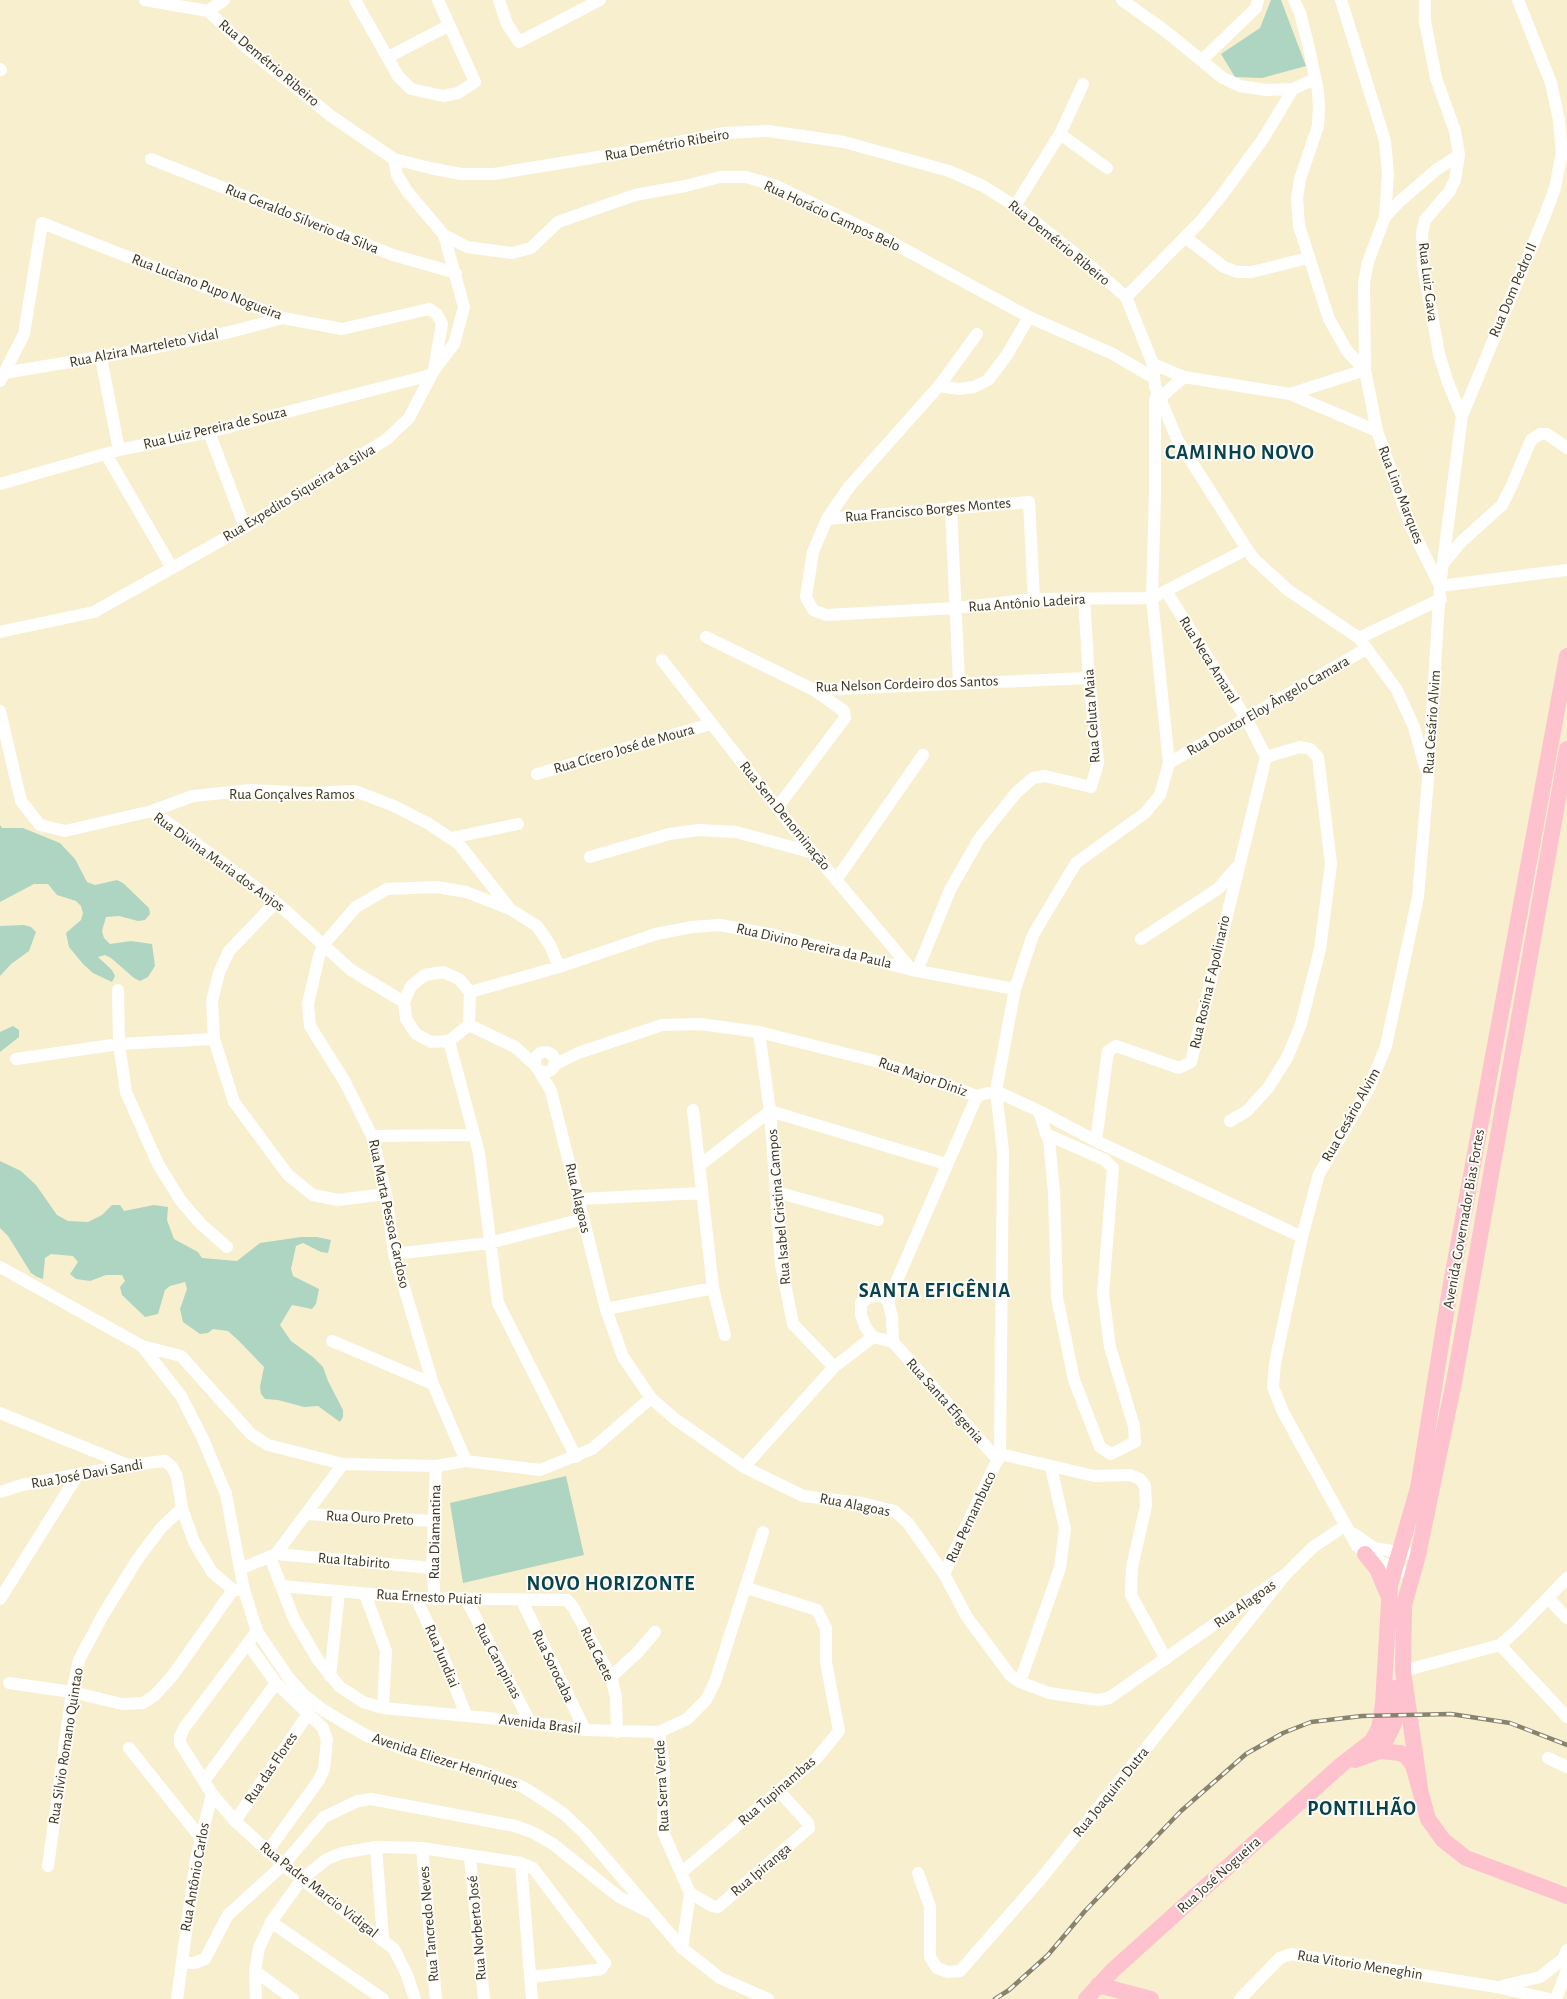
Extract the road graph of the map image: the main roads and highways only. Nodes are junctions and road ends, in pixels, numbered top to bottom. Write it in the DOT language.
graph roads {
  1 [pos="1567,656"];
  2 [pos="1560,755"];
  3 [pos="1526,883"];
  4 [pos="1542,886"];
  5 [pos="1498,1030"];
  6 [pos="1515,1035"];
  7 [pos="1492,1057"];
  8 [pos="1510,1063"];
  9 [pos="1365,1554"];
  10 [pos="1389,1600"];
  11 [pos="1404,1672"];
  12 [pos="1380,1751"];
  13 [pos="1341,1765"];
  14 [pos="1420,1788"];
  15 [pos="1567,1896"];
  16 [pos="1113,1970"];
  17 [pos="1098,1985"];
  18 [pos="1120,1990"];
  19 [pos="1086,1999"];
  20 [pos="1151,1999"];
  1 -- 2 [label="main road, Avenida Governador Bias Fortes"];
  2 -- 3 [label="main road, Avenida Governador Bias Fortes"];
  2 -- 4 [label="main road, Avenida Governador Bias Fortes"];
  3 -- 4 [label="main road"];
  3 -- 5 [label="main road, Avenida Governador Bias Fortes"];
  4 -- 6 [label="main road, Avenida Governador Bias Fortes"];
  5 -- 6 [label="main road"];
  5 -- 7 [label="main road, Avenida Governador Bias Fortes"];
  6 -- 8 [label="main road, Avenida Governador Bias Fortes"];
  7 -- 8 [label="main road"];
  7 -- 10 [label="main road, Avenida Governador Bias Fortes"];
  8 -- 11 [label="main road, Avenida Governador Bias Fortes"];
  9 -- 10 [label="main road"];
  10 -- 13 [label="main road, Avenida Governador Bias Fortes"];
  11 -- 12 [label="main road"];
  11 -- 14 [label="main road, Avenida Governador Bias Fortes"];
  12 -- 13 [label="main road"];
  12 -- 14 [label="main road"];
  13 -- 16 [label="main road, Rua José Nogueira"];
  14 -- 15 [label="main road"];
  16 -- 17 [label="main road, Rua José Nogueira"];
  16 -- 18 [label="main road"];
  17 -- 18 [label="main road"];
  17 -- 19 [label="main road, Rua José Nogueira"];
  18 -- 20 [label="main road"];
}
